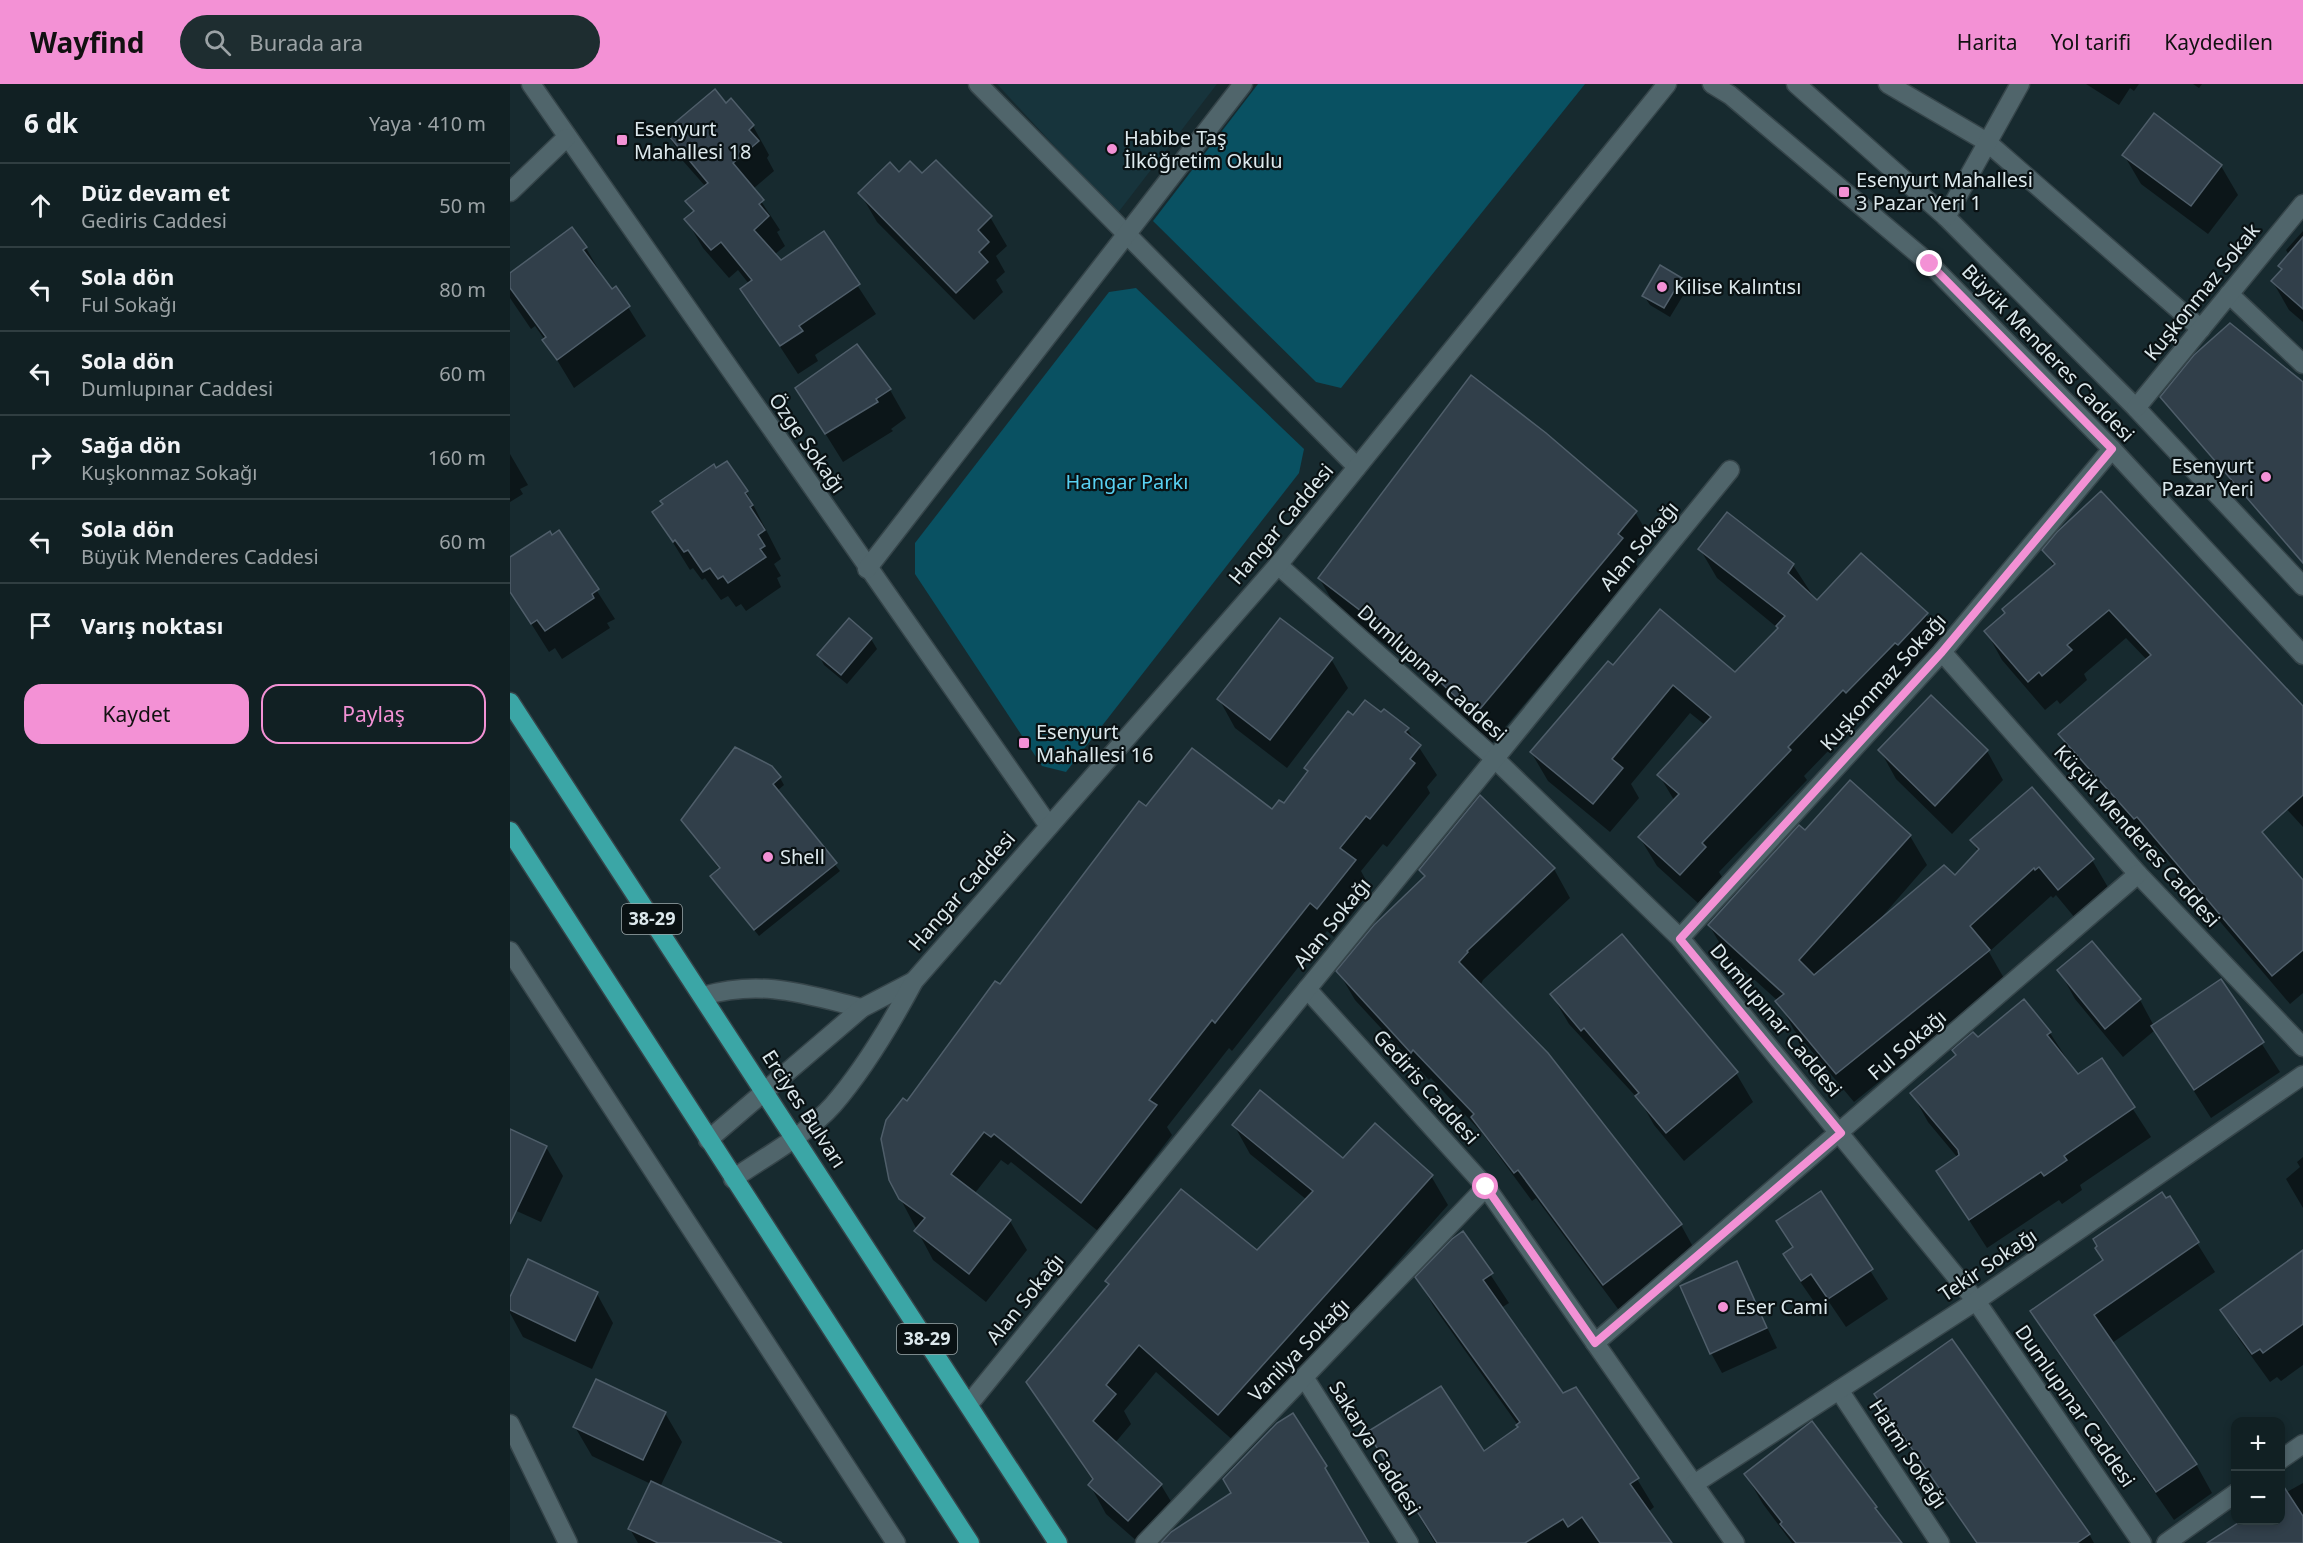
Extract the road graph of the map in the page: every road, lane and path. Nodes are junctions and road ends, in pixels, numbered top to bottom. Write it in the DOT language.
graph roads {
  1 [pos="978,84"];
  2 [pos="1243,84"];
  3 [pos="1667,84"];
  4 [pos="1712,84"];
  5 [pos="1796,84"];
  6 [pos="1888,84"];
  7 [pos="2020,84"];
  8 [pos="536,86"];
  9 [pos="566,138"];
  10 [pos="1987,142"];
  11 [pos="510,192"];
  12 [pos="2303,204"];
  13 [pos="1946,217"];
  14 [pos="1128,235"];
  15 [pos="2229,294"];
  16 [pos="2201,329"];
  17 [pos="2303,364"];
  18 [pos="2136,408"];
  19 [pos="2112,449"];
  20 [pos="1357,467"];
  21 [pos="1730,470"];
  22 [pos="1278,565"];
  23 [pos="867,569"];
  24 [pos="2303,586"];
  25 [pos="1942,652"];
  26 [pos="2303,655"];
  27 [pos="510,702"];
  28 [pos="1493,758"];
  29 [pos="1049,826"];
  30 [pos="510,831"];
  31 [pos="2138,874"];
  32 [pos="1680,939"];
  33 [pos="510,951"];
  34 [pos="914,981"];
  35 [pos="1307,989"];
  36 [pos="703,996"];
  37 [pos="862,1008"];
  38 [pos="2303,1047"];
  39 [pos="2303,1075"];
  40 [pos="765,1092"];
  41 [pos="1841,1133"];
  42 [pos="795,1136"];
  43 [pos="708,1140"];
  44 [pos="733,1179"];
  45 [pos="1486,1187"];
  46 [pos="1976,1301"];
  47 [pos="1595,1343"];
  48 [pos="1304,1377"];
  49 [pos="1839,1390"];
  50 [pos="969,1404"];
  51 [pos="510,1424"];
  52 [pos="2303,1444"];
  53 [pos="2285,1457"];
  54 [pos="1694,1484"];
  55 [pos="2231,1496"];
  56 [pos="567,1543"];
  57 [pos="896,1543"];
  58 [pos="970,1543"];
  59 [pos="1058,1543"];
  60 [pos="1145,1543"];
  61 [pos="1409,1543"];
  62 [pos="1735,1543"];
  63 [pos="1940,1543"];
  64 [pos="2142,1543"];
  65 [pos="2166,1543"];
  1 -- 14 [label="street"];
  2 -- 14 [label="street"];
  3 -- 20 [label="street, Hangar Caddesi"];
  4 -- 19 [label="street, Büyük Menderes Caddesi"];
  5 -- 13 [label="street, Büyük Menderes Caddesi"];
  6 -- 10 [label="street"];
  7 -- 10 [label="street"];
  8 -- 9 [label="street, Özge Sokağı"];
  9 -- 11 [label="street"];
  9 -- 23 [label="street, Özge Sokağı"];
  10 -- 13 [label="street"];
  10 -- 16 [label="street"];
  12 -- 15 [label="street, Kuşkonmaz Sokak"];
  13 -- 18 [label="street, Büyük Menderes Caddesi"];
  14 -- 20 [label="street"];
  14 -- 23 [label="street"];
  15 -- 16 [label="street, Kuşkonmaz Sokak"];
  15 -- 17 [label="street"];
  16 -- 18 [label="street, Kuşkonmaz Sokak"];
  18 -- 24 [label="street, Büyük Menderes Caddesi"];
  19 -- 25 [label="street, Kuşkonmaz Sokağı"];
  19 -- 26 [label="street, Büyük Menderes Caddesi"];
  20 -- 22 [label="street, Hangar Caddesi"];
  21 -- 28 [label="street, Alan Sokağı"];
  22 -- 28 [label="street, Dumlupınar Caddesi"];
  22 -- 29 [label="street, Hangar Caddesi"];
  23 -- 29 [label="street, Özge Sokağı"];
  25 -- 31 [label="street, Küçük Menderes Caddesi"];
  25 -- 32 [label="street, Kuşkonmaz Sokağı"];
  27 -- 36 [label="highway, Erciyes Bulvarı / 38-29"];
  28 -- 32 [label="street, Dumlupınar Caddesi"];
  28 -- 35 [label="street, Alan Sokağı"];
  29 -- 34 [label="street, Hangar Caddesi"];
  30 -- 43 [label="highway"];
  31 -- 38 [label="street, Küçük Menderes Caddesi"];
  31 -- 41 [label="street, Ful Sokağı"];
  32 -- 41 [label="street, Dumlupınar Caddesi"];
  33 -- 57 [label="street"];
  34 -- 37 [label="street, Hangar Caddesi"];
  34 -- 42 [label="street, Hangar Caddesi"];
  35 -- 45 [label="street, Gediris Caddesi"];
  35 -- 50 [label="street, Alan Sokağı"];
  36 -- 37 [label="street"];
  36 -- 40 [label="highway, Erciyes Bulvarı / 38-29"];
  37 -- 40 [label="street, Hangar Caddesi"];
  39 -- 46 [label="street, Tekir Sokağı"];
  40 -- 42 [label="highway, Erciyes Bulvarı / 38-29"];
  40 -- 43 [label="street, Hangar Caddesi"];
  41 -- 46 [label="street, Dumlupınar Caddesi"];
  41 -- 47 [label="street, Ful Sokağı"];
  42 -- 44 [label="street, Hangar Caddesi"];
  42 -- 50 [label="highway, Erciyes Bulvarı / 38-29"];
  43 -- 44 [label="highway"];
  44 -- 58 [label="highway"];
  45 -- 47 [label="street, Gediris Caddesi"];
  45 -- 48 [label="street, Vanilya Sokağı"];
  46 -- 49 [label="street, Tekir Sokağı"];
  46 -- 64 [label="street, Dumlupınar Caddesi"];
  47 -- 54 [label="street, Gediris Caddesi"];
  48 -- 60 [label="street, Vanilya Sokağı"];
  48 -- 61 [label="street, Sakarya Caddesi"];
  49 -- 54 [label="street, Tekir Sokağı"];
  49 -- 63 [label="street, Hatmi Sokağı"];
  50 -- 59 [label="highway, Erciyes Bulvarı / 38-29"];
  51 -- 56 [label="street"];
  52 -- 53 [label="street"];
  54 -- 62 [label="street, Gediris Caddesi"];
  55 -- 65 [label="street"];
}
